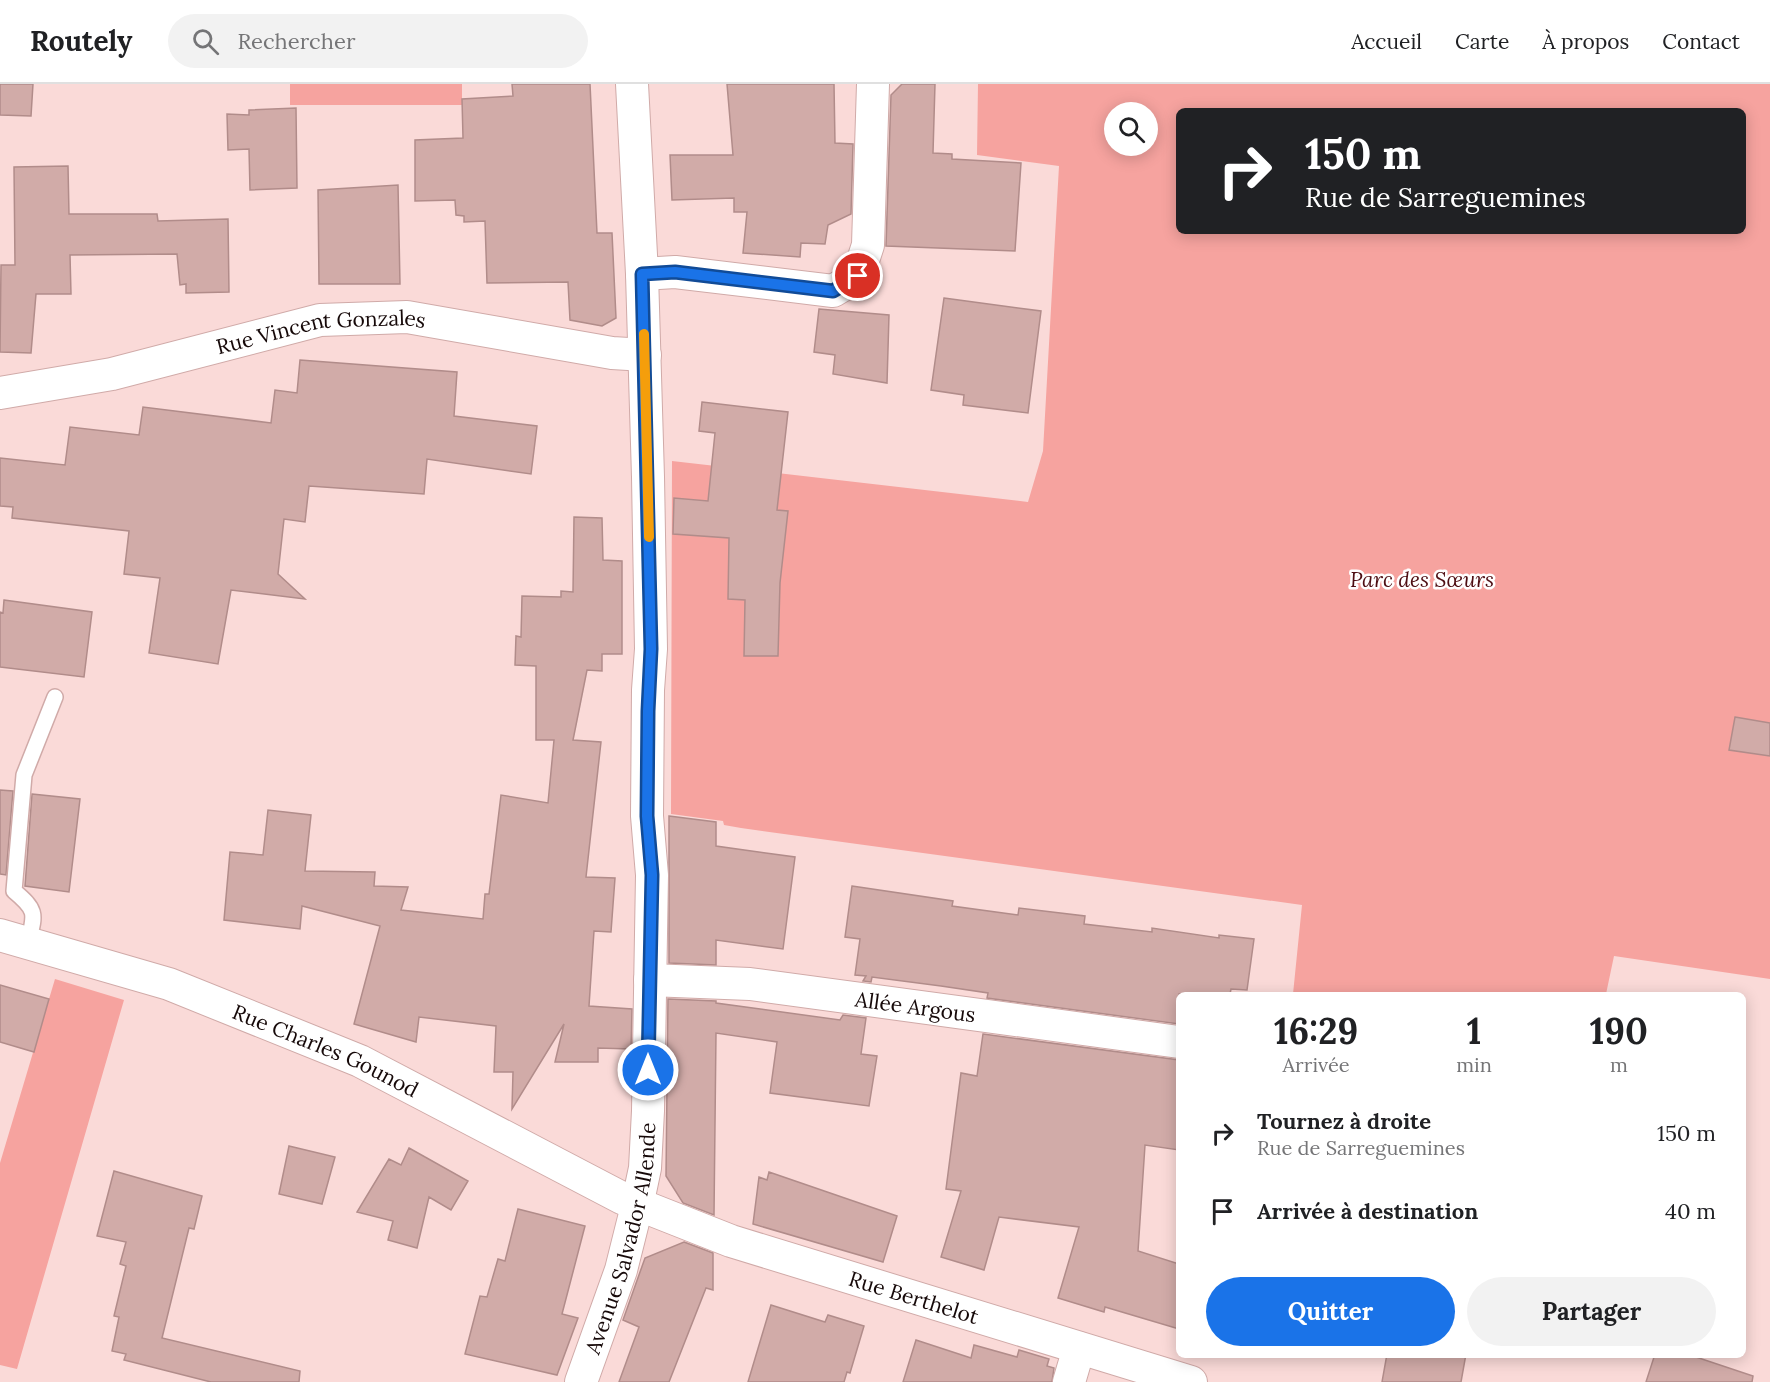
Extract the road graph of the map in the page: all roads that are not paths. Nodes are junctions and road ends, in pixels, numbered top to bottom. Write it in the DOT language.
graph roads {
  1 [pos="632,84"];
  2 [pos="873,84"];
  3 [pos="642,274"];
  4 [pos="645,355"];
  5 [pos="0,393"];
  6 [pos="55,697"];
  7 [pos="14,939"];
  8 [pos="650,980"];
  9 [pos="1176,1042"];
  10 [pos="637,1206"];
  11 [pos="1079,1348"];
  12 [pos="581,1382"];
  13 [pos="1069,1382"];
  14 [pos="1191,1382"];
  1 -- 3 [label="street, Avenue Salvador Allende"];
  2 -- 3 [label="street"];
  3 -- 4 [label="street, Avenue Salvador Allende"];
  4 -- 5 [label="street, Rue Vincent Gonzales"];
  4 -- 8 [label="street, Avenue Salvador Allende"];
  6 -- 7 [label="lane"];
  7 -- 10 [label="street, Rue Charles Gounod"];
  8 -- 9 [label="street, Allée Argous"];
  8 -- 10 [label="street, Avenue Salvador Allende"];
  10 -- 11 [label="street, Rue Berthelot"];
  10 -- 12 [label="street, Avenue Salvador Allende"];
  11 -- 13 [label="street"];
  11 -- 14 [label="street, Rue Berthelot"];
}
